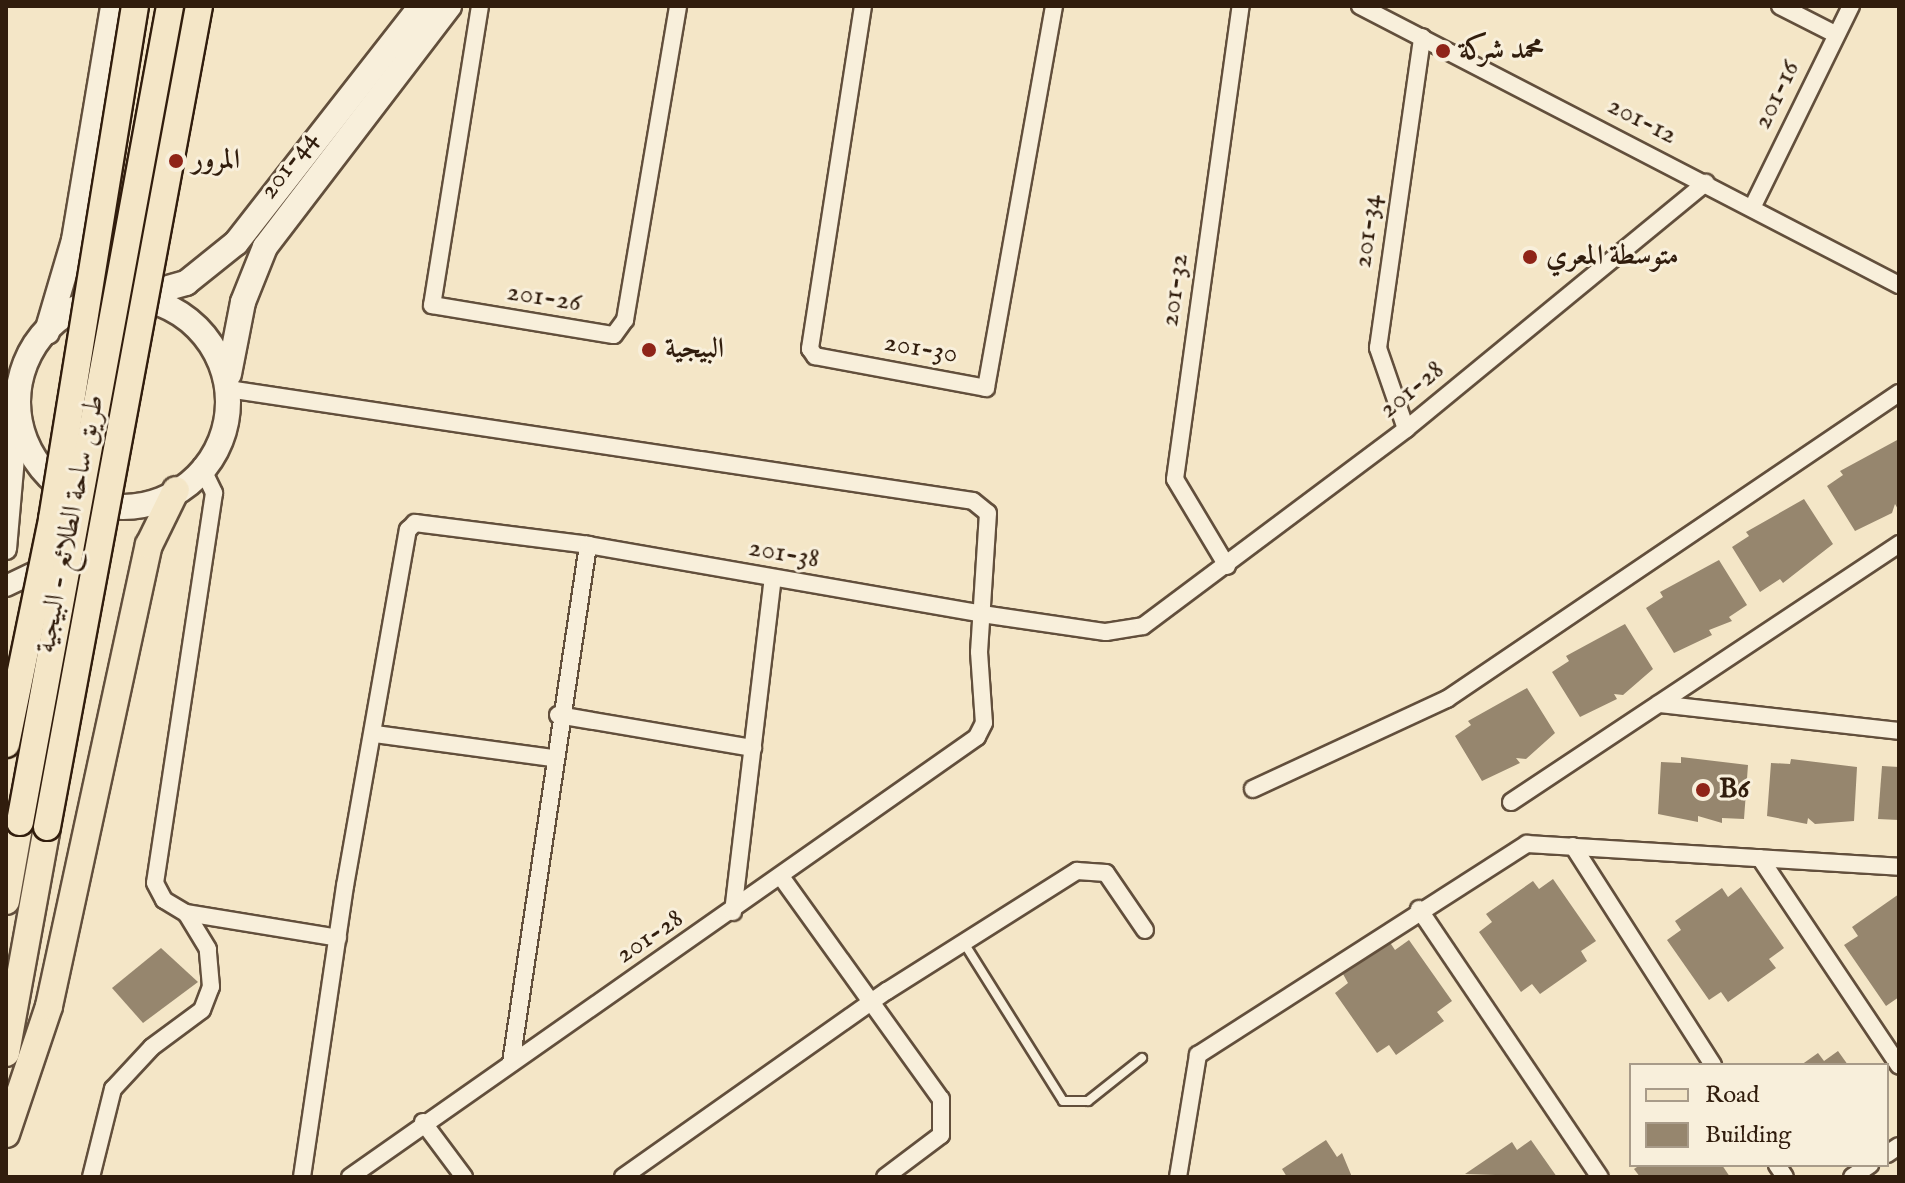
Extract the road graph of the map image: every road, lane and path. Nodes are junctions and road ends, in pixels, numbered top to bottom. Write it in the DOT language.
graph roads {
  1 [pos="113,6"];
  2 [pos="135,6"];
  3 [pos="170,6"];
  4 [pos="199,6"];
  5 [pos="421,6"];
  6 [pos="449,6"];
  7 [pos="480,6"];
  8 [pos="678,6"];
  9 [pos="863,6"];
  10 [pos="1054,6"];
  11 [pos="1241,6"];
  12 [pos="1360,6"];
  13 [pos="1780,6"];
  14 [pos="1851,6"];
  15 [pos="1835,34"];
  16 [pos="1422,37"];
  17 [pos="1706,183"];
  18 [pos="1752,208"];
  19 [pos="1899,285"];
  20 [pos="137,295"];
  21 [pos="38,348"];
  22 [pos="228,386"];
  23 [pos="1899,393"];
  24 [pos="18,412"];
  25 [pos="1406,429"];
  26 [pos="201,466"];
  27 [pos="176,490"];
  28 [pos="100,507"];
  29 [pos="1899,544"];
  30 [pos="588,545"];
  31 [pos="6,549"];
  32 [pos="1227,566"];
  33 [pos="773,578"];
  34 [pos="6,586"];
  35 [pos="982,614"];
  36 [pos="1143,626"];
  37 [pos="1659,704"];
  38 [pos="558,715"];
  39 [pos="1899,731"];
  40 [pos="375,734"];
  41 [pos="6,744"];
  42 [pos="753,748"];
  43 [pos="552,758"];
  44 [pos="1253,789"];
  45 [pos="1511,802"];
  46 [pos="1573,846"];
  47 [pos="1760,858"];
  48 [pos="1899,867"];
  49 [pos="782,878"];
  50 [pos="6,901"];
  51 [pos="1419,909"];
  52 [pos="733,912"];
  53 [pos="186,913"];
  54 [pos="1145,930"];
  55 [pos="338,938"];
  56 [pos="964,943"];
  57 [pos="870,1003"];
  58 [pos="6,1053"];
  59 [pos="1142,1058"];
  60 [pos="511,1063"];
  61 [pos="1712,1063"];
  62 [pos="1899,1066"];
  63 [pos="423,1122"];
  64 [pos="6,1134"];
  65 [pos="91,1177"];
  66 [pos="302,1177"];
  67 [pos="350,1177"];
  68 [pos="464,1177"];
  69 [pos="623,1177"];
  70 [pos="885,1177"];
  71 [pos="1178,1177"];
  72 [pos="1600,1177"];
  1 -- 21 [label="main road"];
  2 -- 41 [label="main road, bridge"];
  3 -- 50 [label="main road, طريق ساحة الطلائع - البيجية, bridge"];
  4 -- 58 [label="main road, طريق ساحة الطلائع - البيجية, bridge"];
  5 -- 20 [label="main road"];
  6 -- 22 [label="main road, 201-44"];
  7 -- 8 [label="street, 201-26"];
  9 -- 10 [label="street, 201-30"];
  11 -- 32 [label="street, 201-32"];
  12 -- 16 [label="street, 201-12"];
  13 -- 15 [label="street"];
  14 -- 15 [label="street, 201-16"];
  15 -- 18 [label="street, 201-16"];
  16 -- 17 [label="street, 201-12"];
  16 -- 25 [label="street, 201-34"];
  17 -- 18 [label="street, 201-12"];
  17 -- 25 [label="street, 201-28"];
  18 -- 19 [label="street, 201-12"];
  20 -- 21 [label="main road"];
  20 -- 22 [label="main road"];
  21 -- 24 [label="main road"];
  22 -- 26 [label="main road"];
  22 -- 35 [label="street"];
  23 -- 44 [label="street"];
  24 -- 28 [label="main road"];
  24 -- 31 [label="street"];
  25 -- 32 [label="street, 201-28"];
  26 -- 27 [label="main road"];
  26 -- 53 [label="street"];
  27 -- 28 [label="main road"];
  27 -- 64 [label="main road"];
  28 -- 34 [label="street"];
  29 -- 37 [label="street"];
  30 -- 33 [label="street, 201-38"];
  30 -- 38 [label="street"];
  30 -- 40 [label="street, 201-38"];
  32 -- 36 [label="street, 201-28"];
  33 -- 35 [label="street, 201-38"];
  33 -- 42 [label="street"];
  35 -- 36 [label="street, 201-38"];
  35 -- 49 [label="street, 201-28"];
  37 -- 39 [label="street"];
  37 -- 45 [label="street"];
  38 -- 42 [label="street"];
  38 -- 43 [label="street"];
  40 -- 43 [label="street"];
  40 -- 55 [label="street"];
  42 -- 52 [label="street"];
  43 -- 60 [label="street"];
  46 -- 47 [label="street"];
  46 -- 51 [label="street"];
  46 -- 61 [label="street"];
  47 -- 48 [label="street"];
  47 -- 62 [label="street"];
  49 -- 52 [label="street, 201-28"];
  49 -- 57 [label="street"];
  51 -- 71 [label="street"];
  51 -- 72 [label="street"];
  52 -- 60 [label="street, 201-28"];
  53 -- 55 [label="street"];
  53 -- 65 [label="street"];
  54 -- 56 [label="street"];
  55 -- 66 [label="street"];
  56 -- 57 [label="street"];
  56 -- 59 [label="lane"];
  57 -- 69 [label="street"];
  57 -- 70 [label="street"];
  60 -- 63 [label="street, 201-28"];
  63 -- 67 [label="street, 201-28"];
  63 -- 68 [label="street"];
}
